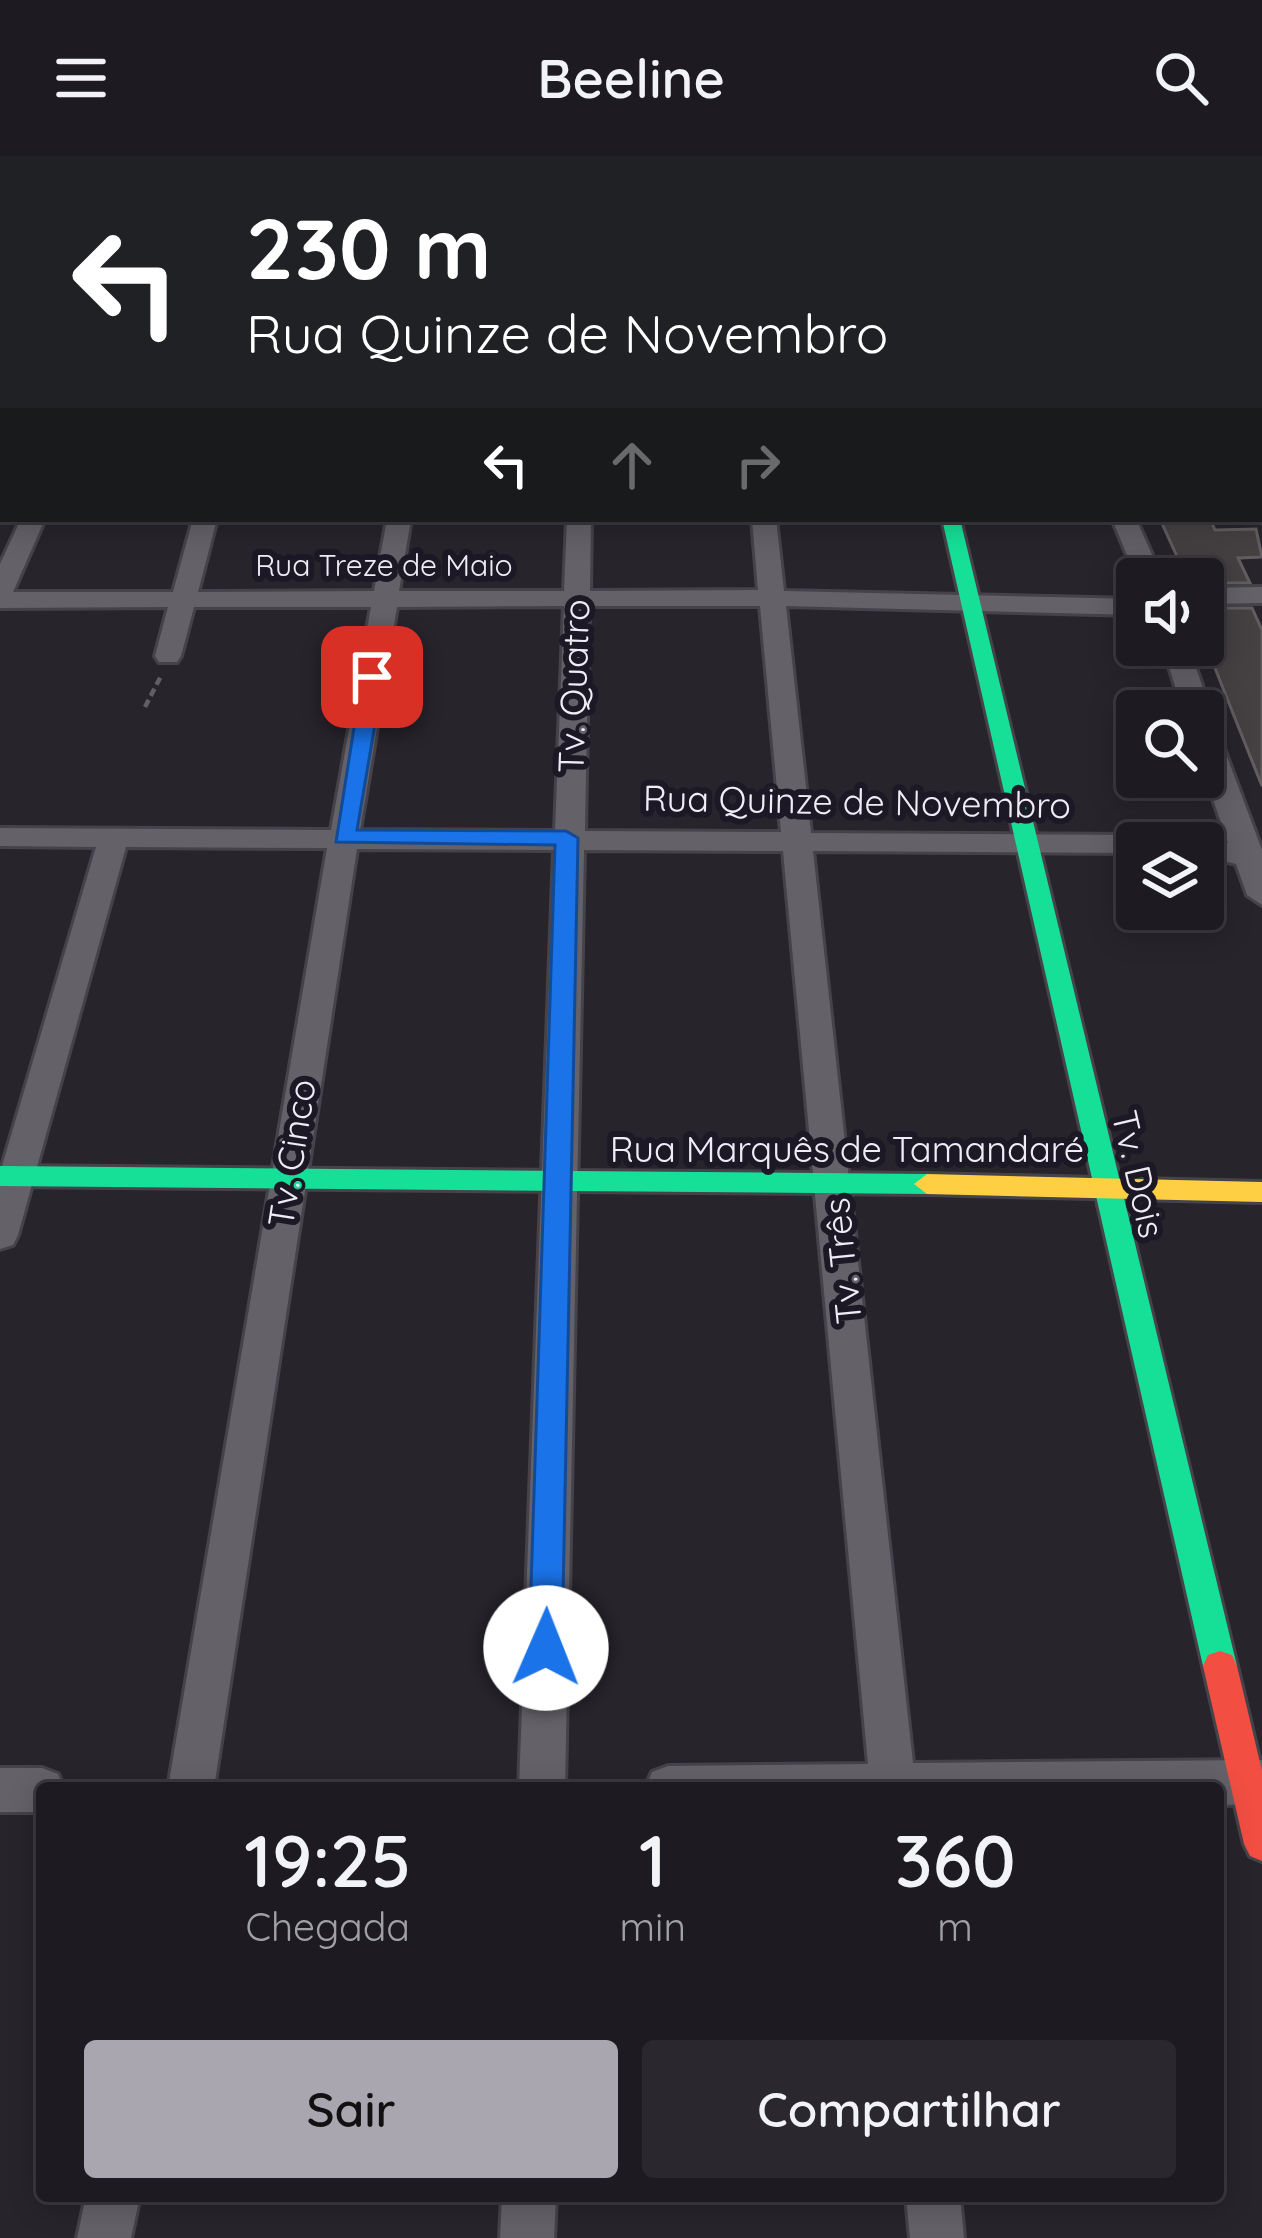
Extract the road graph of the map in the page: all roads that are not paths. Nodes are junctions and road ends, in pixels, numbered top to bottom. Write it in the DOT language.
graph roads {
  1 [pos="32,522"];
  2 [pos="204,522"];
  3 [pos="398,522"];
  4 [pos="579,522"];
  5 [pos="764,522"];
  6 [pos="952,522"];
  7 [pos="1125,522"];
  8 [pos="1141,558"];
  9 [pos="1262,595"];
  10 [pos="0,596"];
  11 [pos="1224,596"];
  12 [pos="386,597"];
  13 [pos="185,598"];
  14 [pos="770,598"];
  15 [pos="577,599"];
  16 [pos="968,602"];
  17 [pos="1116,605"];
  18 [pos="1262,611"];
  19 [pos="1224,612"];
  20 [pos="168,656"];
  21 [pos="1224,780"];
  22 [pos="114,836"];
  23 [pos="0,837"];
  24 [pos="344,837"];
  25 [pos="566,838"];
  26 [pos="800,838"];
  27 [pos="1025,842"];
  28 [pos="1116,844"];
  29 [pos="1253,848"];
  30 [pos="1262,895"];
  31 [pos="9,1176"];
  32 [pos="286,1177"];
  33 [pos="557,1184"];
  34 [pos="834,1184"];
  35 [pos="1105,1185"];
  36 [pos="1262,1192"];
  37 [pos="0,1235"];
  38 [pos="191,1782"];
  39 [pos="542,1782"];
  40 [pos="891,1782"];
  41 [pos="1255,1782"];
  42 [pos="1224,1783"];
  43 [pos="0,1790"];
  44 [pos="36,1790"];
  45 [pos="1262,1844"];
  46 [pos="111,2202"];
  47 [pos="529,2202"];
  48 [pos="934,2202"];
  49 [pos="104,2238"];
  50 [pos="527,2238"];
  51 [pos="937,2238"];
  1 -- 10 [label="street"];
  2 -- 13 [label="street"];
  3 -- 12 [label="street, Tv. Cinco"];
  4 -- 15 [label="street, Tv. Quatro"];
  5 -- 14 [label="street, Tv. Três"];
  6 -- 16 [label="street, Tv. Dois"];
  7 -- 8 [label="street"];
  9 -- 11 [label="street"];
  10 -- 13 [label="street, Rua Treze de Maio"];
  12 -- 13 [label="street, Rua Treze de Maio"];
  12 -- 15 [label="street, Rua Treze de Maio"];
  12 -- 24 [label="street, Tv. Cinco"];
  13 -- 20 [label="street"];
  14 -- 15 [label="street, Rua Treze de Maio"];
  14 -- 16 [label="street, Rua Treze de Maio"];
  14 -- 26 [label="street, Tv. Três"];
  15 -- 25 [label="street, Tv. Quatro"];
  16 -- 17 [label="street, Rua Treze de Maio"];
  16 -- 27 [label="street, Tv. Dois"];
  18 -- 19 [label="street"];
  21 -- 29 [label="street"];
  22 -- 23 [label="street, Rua Quinze de Novembro"];
  22 -- 24 [label="street, Rua Quinze de Novembro"];
  22 -- 31 [label="street"];
  24 -- 25 [label="street, Rua Quinze de Novembro"];
  24 -- 32 [label="street, Tv. Cinco"];
  25 -- 26 [label="street, Rua Quinze de Novembro"];
  25 -- 33 [label="street, Tv. Quatro"];
  26 -- 27 [label="street, Rua Quinze de Novembro"];
  26 -- 34 [label="street, Tv. Três"];
  27 -- 28 [label="street, Rua Quinze de Novembro"];
  27 -- 35 [label="street, Tv. Dois"];
  29 -- 30 [label="street"];
  31 -- 32 [label="street, Rua Marquês de Tamandaré"];
  31 -- 37 [label="street"];
  32 -- 33 [label="street, Rua Marquês de Tamandaré"];
  32 -- 38 [label="street, Tv. Cinco"];
  33 -- 34 [label="street, Rua Marquês de Tamandaré"];
  33 -- 39 [label="street, Tv. Quatro"];
  34 -- 35 [label="street, Rua Marquês de Tamandaré"];
  34 -- 40 [label="street, Tv. Três"];
  35 -- 36 [label="street, Rua Marquês de Tamandaré"];
  35 -- 41 [label="street, Tv. Dois"];
  41 -- 42 [label="street"];
  41 -- 45 [label="street, Tv. Dois"];
  43 -- 44 [label="street"];
  46 -- 49 [label="street"];
  47 -- 50 [label="street"];
  48 -- 51 [label="street"];
}
